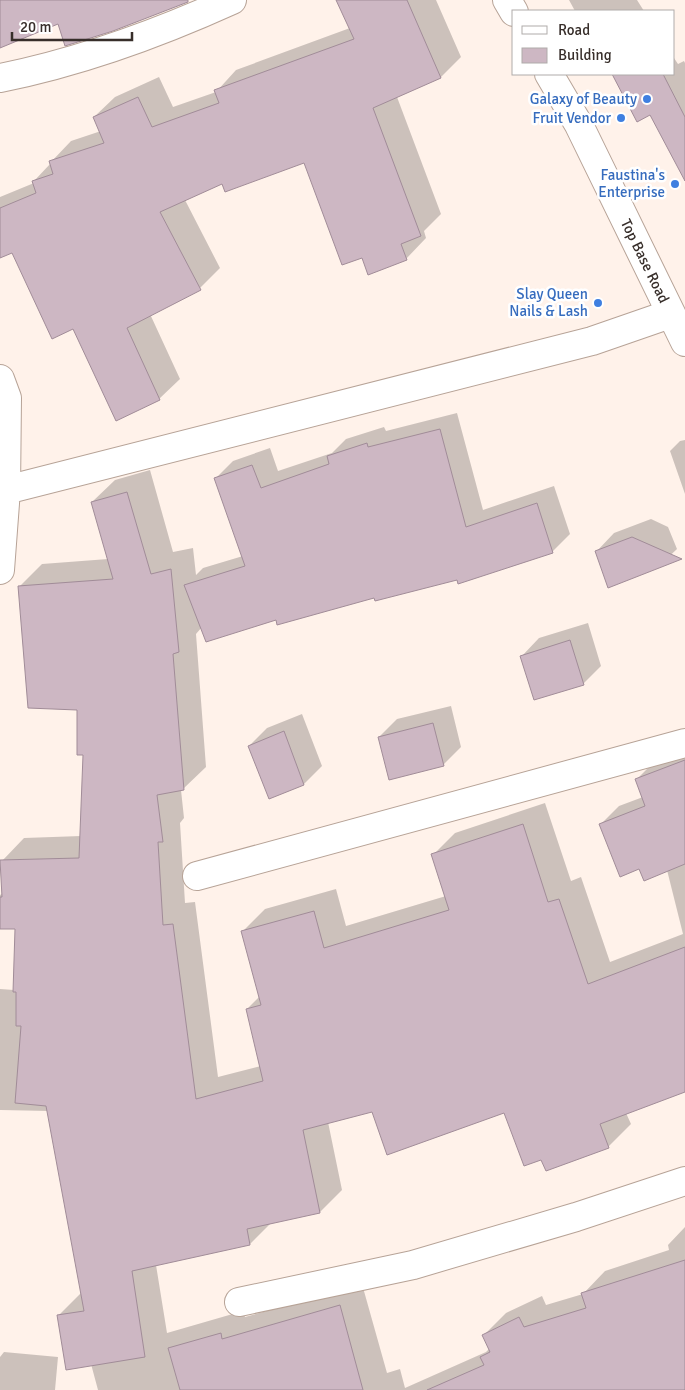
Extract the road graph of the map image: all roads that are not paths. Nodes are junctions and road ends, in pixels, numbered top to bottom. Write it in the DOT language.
graph roads {
  1 [pos="232,0"];
  2 [pos="550,75"];
  3 [pos="0,78"];
  4 [pos="670,314"];
  5 [pos="685,342"];
  6 [pos="0,379"];
  7 [pos="6,490"];
  8 [pos="0,570"];
  9 [pos="685,743"];
  10 [pos="197,876"];
  11 [pos="685,1181"];
  12 [pos="239,1302"];
  1 -- 3 [label="street"];
  2 -- 4 [label="street, Top Base Road"];
  4 -- 5 [label="street, Top Base Road"];
  4 -- 7 [label="street"];
  6 -- 7 [label="street"];
  7 -- 8 [label="street"];
  9 -- 10 [label="street"];
  11 -- 12 [label="street"];
}
